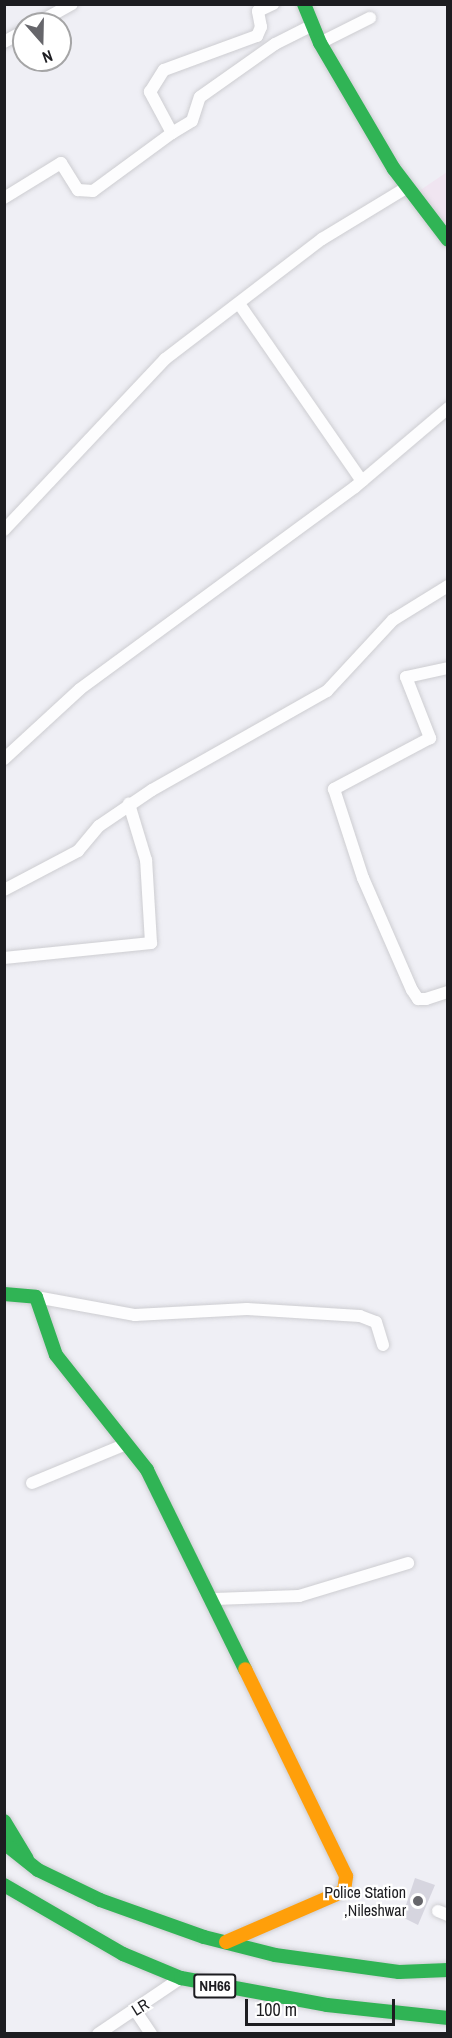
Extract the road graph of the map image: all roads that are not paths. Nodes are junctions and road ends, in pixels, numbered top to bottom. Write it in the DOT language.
graph roads {
  1 [pos="72,4"];
  2 [pos="273,4"];
  3 [pos="304,4"];
  4 [pos="58,12"];
  5 [pos="370,18"];
  6 [pos="313,25"];
  7 [pos="320,43"];
  8 [pos="172,133"];
  9 [pos="406,188"];
  10 [pos="4,198"];
  11 [pos="447,240"];
  12 [pos="240,305"];
  13 [pos="447,408"];
  14 [pos="362,481"];
  15 [pos="4,530"];
  16 [pos="447,586"];
  17 [pos="447,668"];
  18 [pos="4,759"];
  19 [pos="129,804"];
  20 [pos="4,890"];
  21 [pos="4,958"];
  22 [pos="447,992"];
  23 [pos="4,1294"];
  24 [pos="36,1298"];
  25 [pos="383,1345"];
  26 [pos="126,1444"];
  27 [pos="32,1483"];
  28 [pos="408,1563"];
  29 [pos="214,1599"];
  30 [pos="4,1821"];
  31 [pos="4,1843"];
  32 [pos="29,1863"];
  33 [pos="4,1885"];
  34 [pos="226,1942"];
  35 [pos="447,1970"];
  36 [pos="181,1978"];
  37 [pos="135,2010"];
  38 [pos="447,2018"];
  39 [pos="98,2034"];
  40 [pos="151,2034"];
  1 -- 4 [label="street"];
  2 -- 8 [label="street"];
  3 -- 6 [label="main road"];
  5 -- 7 [label="street"];
  6 -- 7 [label="main road"];
  6 -- 8 [label="street"];
  7 -- 9 [label="main road"];
  8 -- 10 [label="street"];
  9 -- 11 [label="main road"];
  9 -- 12 [label="street"];
  12 -- 14 [label="street"];
  12 -- 15 [label="street"];
  13 -- 14 [label="street"];
  14 -- 18 [label="street"];
  16 -- 19 [label="street"];
  17 -- 22 [label="street"];
  19 -- 20 [label="street"];
  19 -- 21 [label="street"];
  23 -- 24 [label="main road"];
  24 -- 25 [label="street"];
  24 -- 26 [label="main road"];
  26 -- 27 [label="street"];
  26 -- 29 [label="main road"];
  28 -- 29 [label="street"];
  29 -- 34 [label="main road"];
  30 -- 32 [label="main road"];
  31 -- 32 [label="main road"];
  32 -- 34 [label="main road"];
  33 -- 36 [label="main road, NH66"];
  34 -- 35 [label="main road"];
  36 -- 37 [label="street, LR"];
  36 -- 38 [label="main road, NH66"];
  37 -- 39 [label="street, LR"];
  37 -- 40 [label="street"];
}
